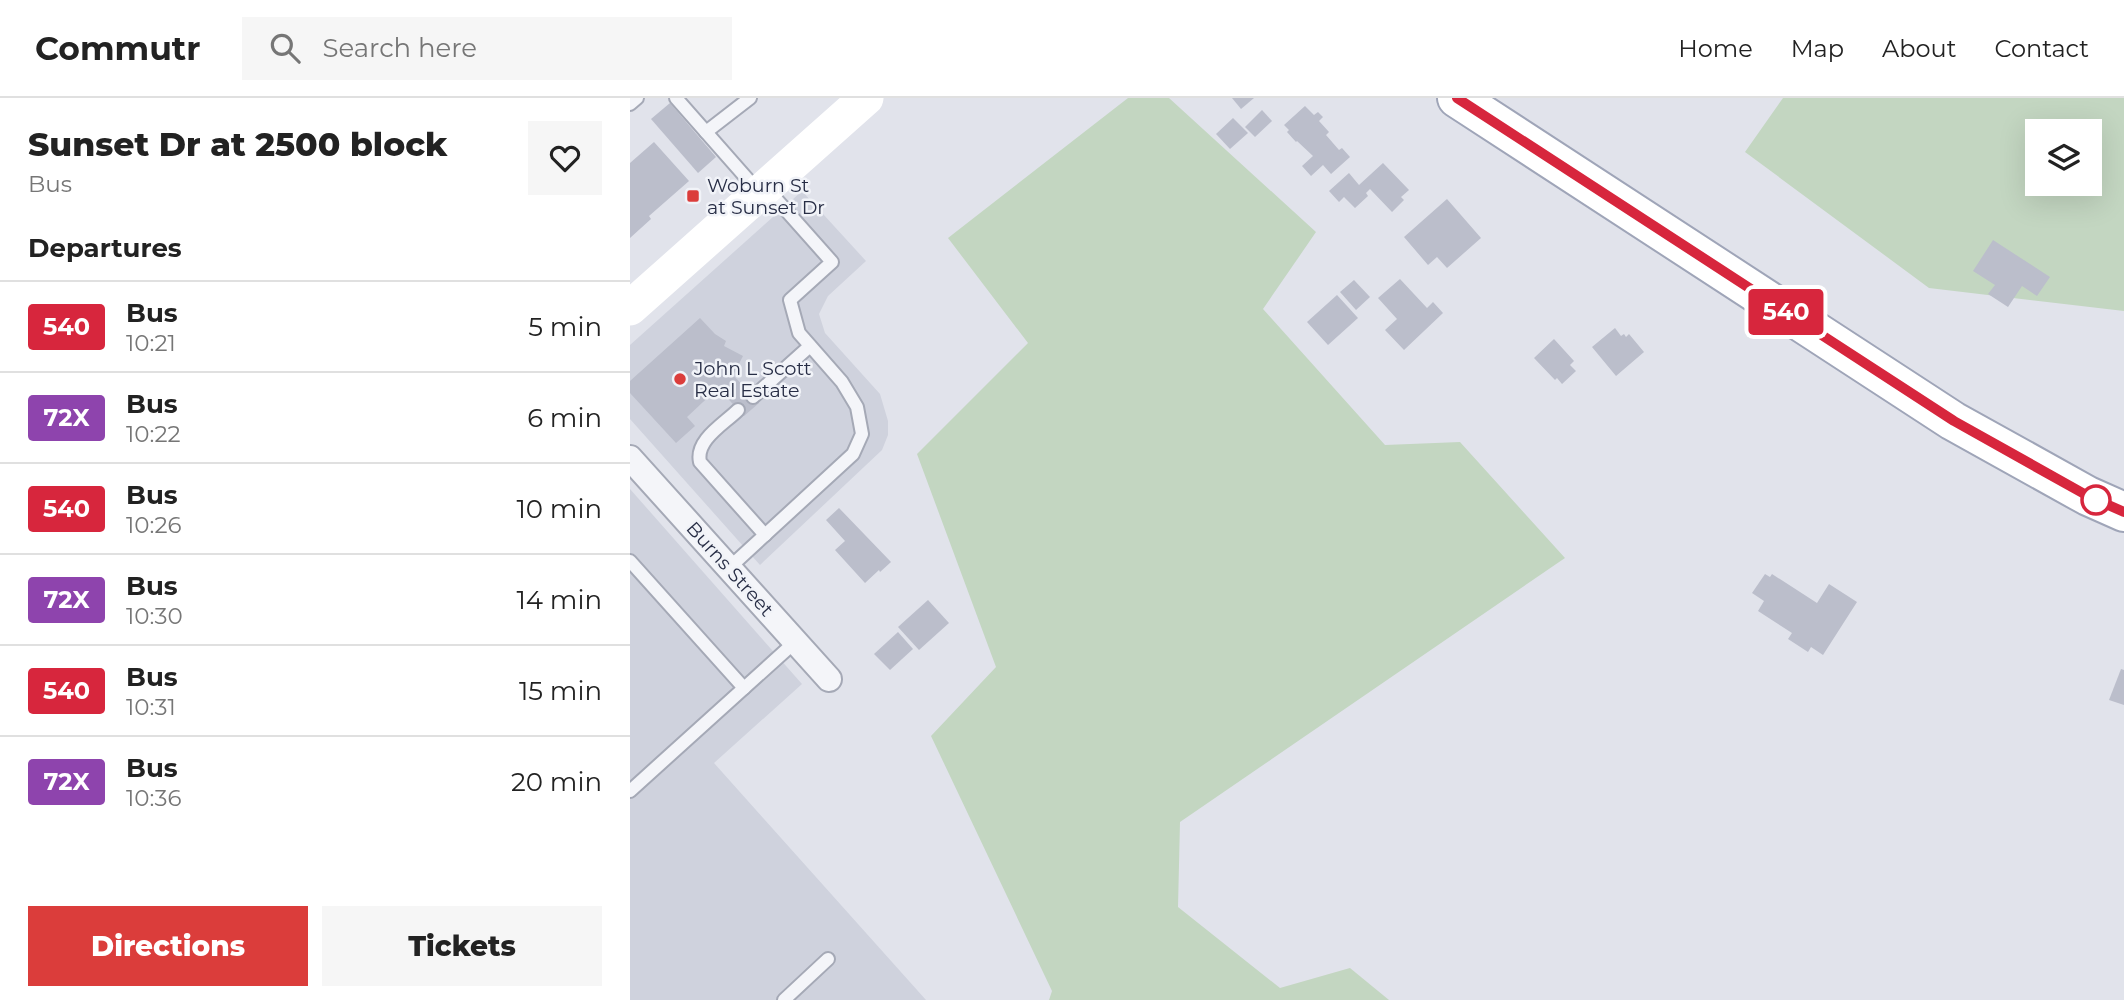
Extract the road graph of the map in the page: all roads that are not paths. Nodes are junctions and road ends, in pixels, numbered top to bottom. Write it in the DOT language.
graph roads {
  1 [pos="637,98"];
  2 [pos="676,98"];
  3 [pos="750,98"];
  4 [pos="866,98"];
  5 [pos="1457,98"];
  6 [pos="630,104"];
  7 [pos="706,132"];
  8 [pos="763,190"];
  9 [pos="630,309"];
  10 [pos="810,346"];
  11 [pos="753,397"];
  12 [pos="738,411"];
  13 [pos="630,458"];
  14 [pos="2124,512"];
  15 [pos="765,535"];
  16 [pos="630,561"];
  17 [pos="729,568"];
  18 [pos="795,642"];
  19 [pos="829,679"];
  20 [pos="744,688"];
  21 [pos="630,791"];
  22 [pos="828,959"];
  23 [pos="784,1000"];
  1 -- 6 [label="lane"];
  2 -- 7 [label="lane"];
  3 -- 7 [label="lane"];
  4 -- 8 [label="main road"];
  5 -- 14 [label="main road"];
  7 -- 8 [label="lane"];
  8 -- 9 [label="main road"];
  8 -- 10 [label="lane"];
  10 -- 11 [label="lane"];
  10 -- 15 [label="lane"];
  12 -- 15 [label="lane"];
  13 -- 17 [label="street, Burns Street"];
  15 -- 17 [label="lane"];
  16 -- 20 [label="lane"];
  17 -- 18 [label="street, Burns Street"];
  18 -- 19 [label="street, Burns Street"];
  18 -- 20 [label="lane"];
  20 -- 21 [label="lane"];
  22 -- 23 [label="lane"];
}
